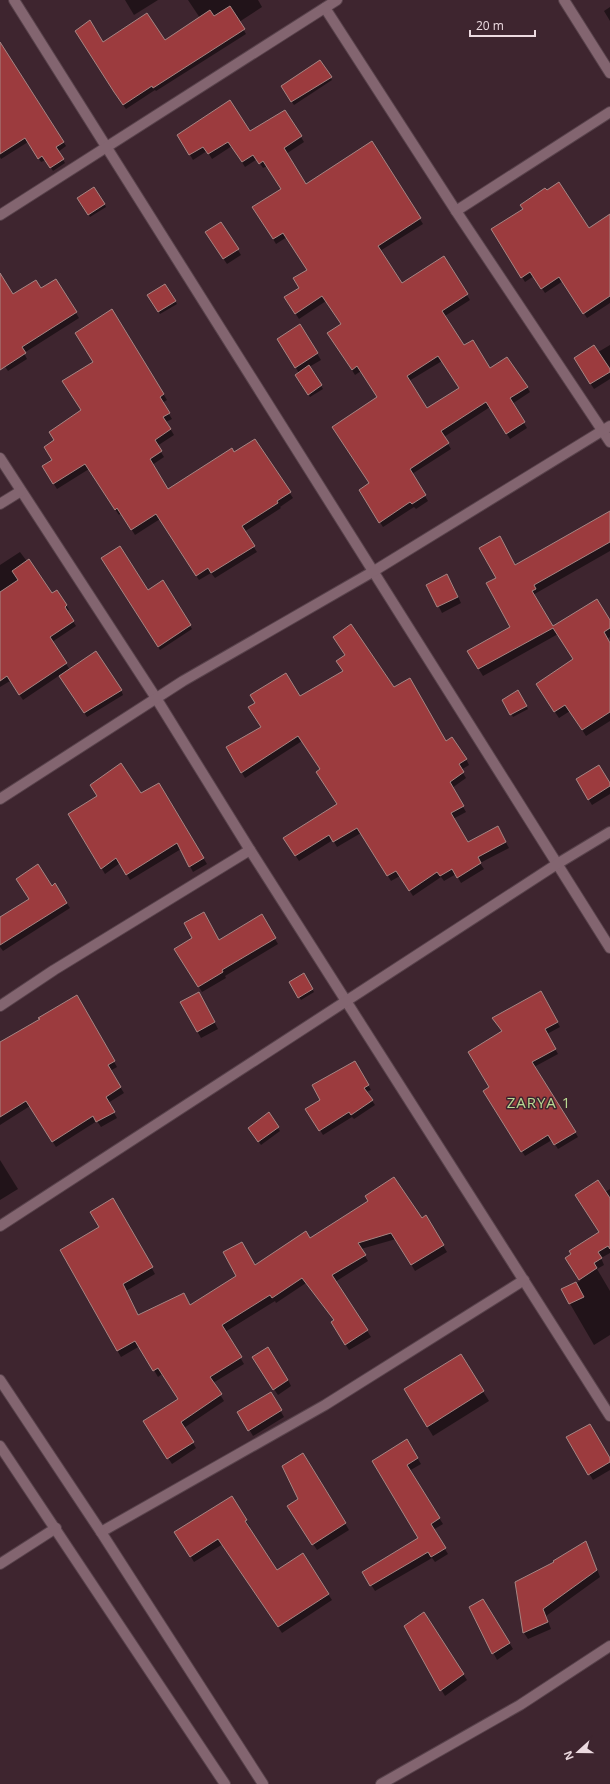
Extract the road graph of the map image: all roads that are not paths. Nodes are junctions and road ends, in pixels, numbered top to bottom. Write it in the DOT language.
graph roads {
  1 [pos="14,0"];
  2 [pos="337,0"];
  3 [pos="564,0"];
  4 [pos="325,8"];
  5 [pos="610,72"];
  6 [pos="610,112"];
  7 [pos="106,147"];
  8 [pos="456,211"];
  9 [pos="0,215"];
  10 [pos="607,428"];
  11 [pos="610,442"];
  12 [pos="0,458"];
  13 [pos="21,491"];
  14 [pos="0,504"];
  15 [pos="374,571"];
  16 [pos="156,698"];
  17 [pos="0,799"];
  18 [pos="610,832"];
  19 [pos="250,850"];
  20 [pos="557,864"];
  21 [pos="610,948"];
  22 [pos="346,1001"];
  23 [pos="0,1006"];
  24 [pos="0,1226"];
  25 [pos="524,1280"];
  26 [pos="0,1380"];
  27 [pos="610,1416"];
  28 [pos="0,1446"];
  29 [pos="56,1528"];
  30 [pos="101,1532"];
  31 [pos="0,1564"];
  32 [pos="610,1646"];
  33 [pos="225,1784"];
  34 [pos="263,1784"];
  35 [pos="381,1784"];
  1 -- 7 [label="street"];
  2 -- 4 [label="street"];
  3 -- 5 [label="street"];
  4 -- 7 [label="street"];
  4 -- 8 [label="street"];
  6 -- 8 [label="street"];
  7 -- 9 [label="street"];
  7 -- 15 [label="street"];
  8 -- 10 [label="street"];
  10 -- 11 [label="street"];
  10 -- 15 [label="street"];
  12 -- 13 [label="street"];
  13 -- 14 [label="street"];
  13 -- 16 [label="street"];
  15 -- 16 [label="street"];
  15 -- 20 [label="street"];
  16 -- 17 [label="street"];
  16 -- 19 [label="street"];
  18 -- 20 [label="street"];
  19 -- 22 [label="street"];
  19 -- 23 [label="street"];
  20 -- 21 [label="street"];
  20 -- 22 [label="street"];
  22 -- 24 [label="street"];
  22 -- 25 [label="street"];
  25 -- 27 [label="street"];
  25 -- 30 [label="street"];
  26 -- 30 [label="street"];
  28 -- 29 [label="street"];
  29 -- 31 [label="street"];
  29 -- 33 [label="street"];
  30 -- 34 [label="street"];
  32 -- 35 [label="street"];
}
